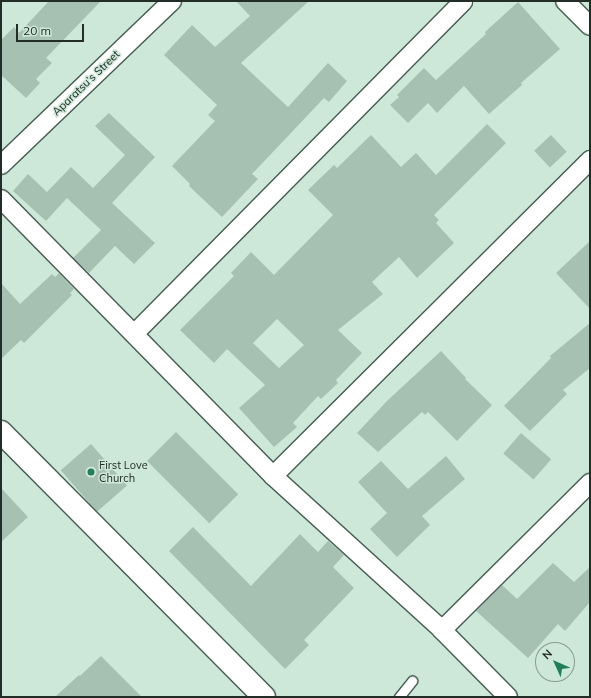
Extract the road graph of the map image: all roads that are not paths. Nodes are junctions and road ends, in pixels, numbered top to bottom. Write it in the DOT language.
graph roads {
  1 [pos="172,1"];
  2 [pos="463,1"];
  3 [pos="565,1"];
  4 [pos="590,26"];
  5 [pos="590,160"];
  6 [pos="1,165"];
  7 [pos="1,200"];
  8 [pos="134,334"];
  9 [pos="1,432"];
  10 [pos="273,476"];
  11 [pos="590,483"];
  12 [pos="442,630"];
  13 [pos="412,681"];
  14 [pos="264,697"];
  15 [pos="399,697"];
  16 [pos="508,697"];
  1 -- 6 [label="street, Aparatsu’s Street"];
  2 -- 8 [label="street"];
  3 -- 4 [label="street"];
  5 -- 10 [label="street"];
  7 -- 8 [label="street"];
  8 -- 10 [label="street"];
  9 -- 14 [label="street"];
  10 -- 12 [label="street"];
  11 -- 12 [label="street"];
  12 -- 16 [label="street"];
  13 -- 15 [label="lane"];
}
